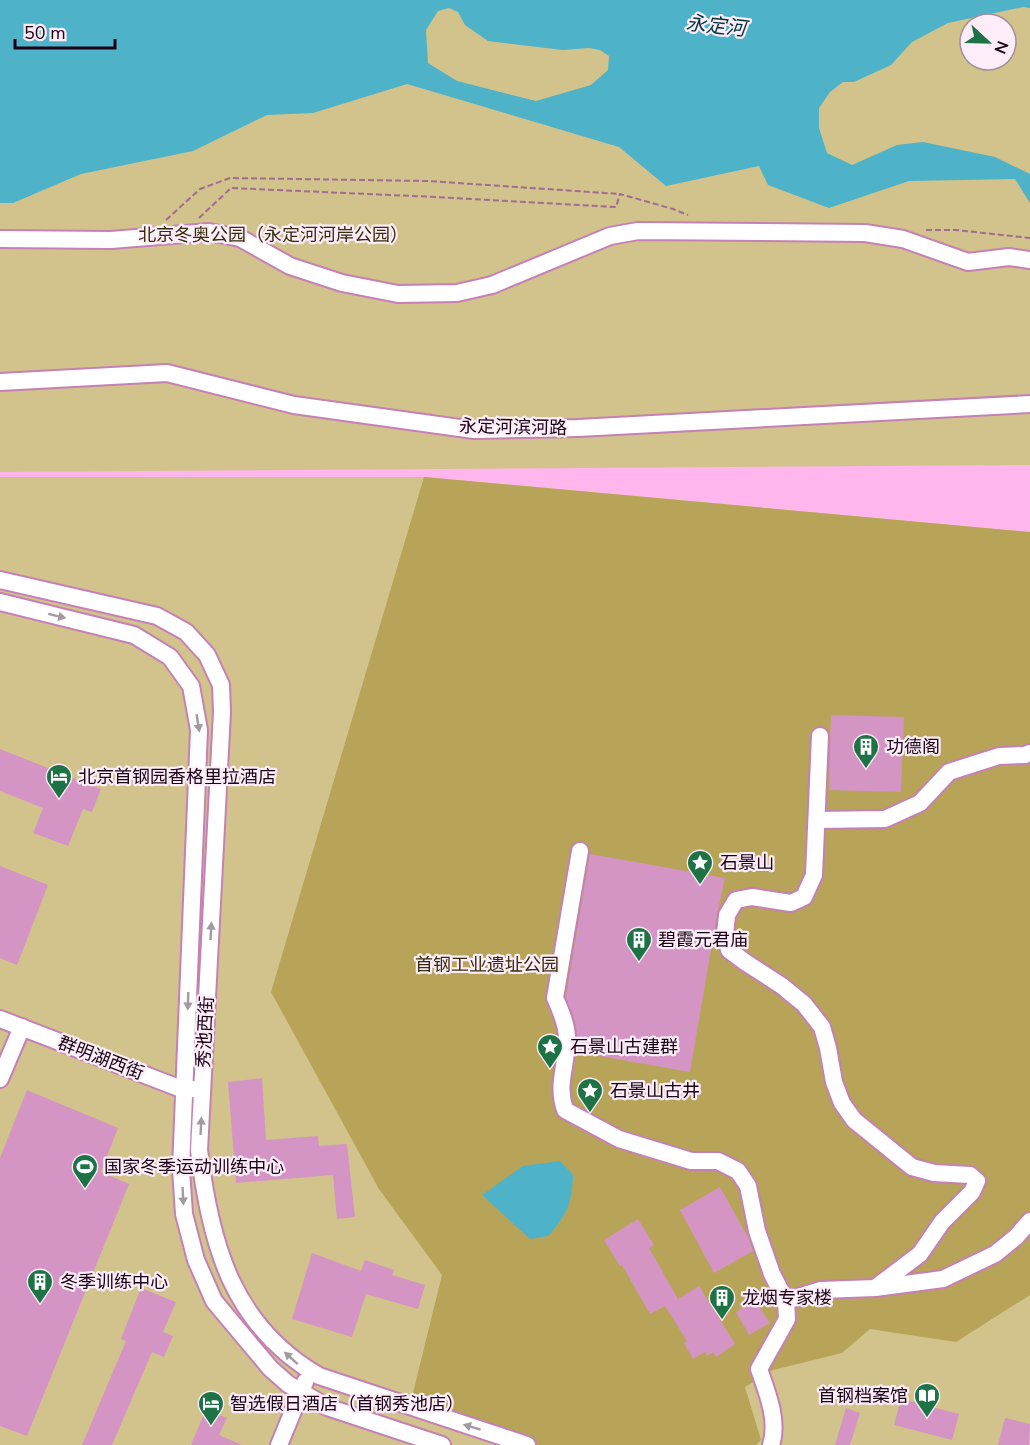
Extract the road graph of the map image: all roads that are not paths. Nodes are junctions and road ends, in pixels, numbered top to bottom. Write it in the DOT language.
graph roads {
  1 [pos="0,239"];
  2 [pos="1030,260"];
  3 [pos="0,382"];
  4 [pos="1030,404"];
  5 [pos="0,580"];
  6 [pos="0,602"];
  7 [pos="820,736"];
  8 [pos="1030,753"];
  9 [pos="817,820"];
  10 [pos="580,851"];
  11 [pos="0,1019"];
  12 [pos="22,1027"];
  13 [pos="0,1079"];
  14 [pos="202,1089"];
  15 [pos="184,1090"];
  16 [pos="1030,1221"];
  17 [pos="874,1288"];
  18 [pos="786,1301"];
  19 [pos="310,1371"];
  20 [pos="301,1392"];
  21 [pos="279,1445"];
  22 [pos="442,1445"];
  23 [pos="527,1445"];
  24 [pos="771,1445"];
  1 -- 2 [label="street"];
  3 -- 4 [label="street, 永定河滨河路"];
  14 -- 5 [label="street, 秀池西街, one-way"];
  6 -- 15 [label="street, 秀池西街, one-way"];
  7 -- 9 [label="street"];
  8 -- 9 [label="street"];
  9 -- 17 [label="street"];
  10 -- 18 [label="street"];
  11 -- 12 [label="street, 群明湖西街"];
  12 -- 13 [label="street"];
  12 -- 15 [label="street, 群明湖西街"];
  14 -- 15 [label="street, 群明湖西街"];
  19 -- 14 [label="street, 秀池西街, one-way"];
  15 -- 20 [label="street, 秀池西街, one-way"];
  16 -- 17 [label="street"];
  17 -- 18 [label="street"];
  18 -- 24 [label="street"];
  19 -- 20 [label="street"];
  23 -- 19 [label="street, 秀池西街, one-way"];
  20 -- 21 [label="street"];
  20 -- 22 [label="street, 秀池西街"];
}
